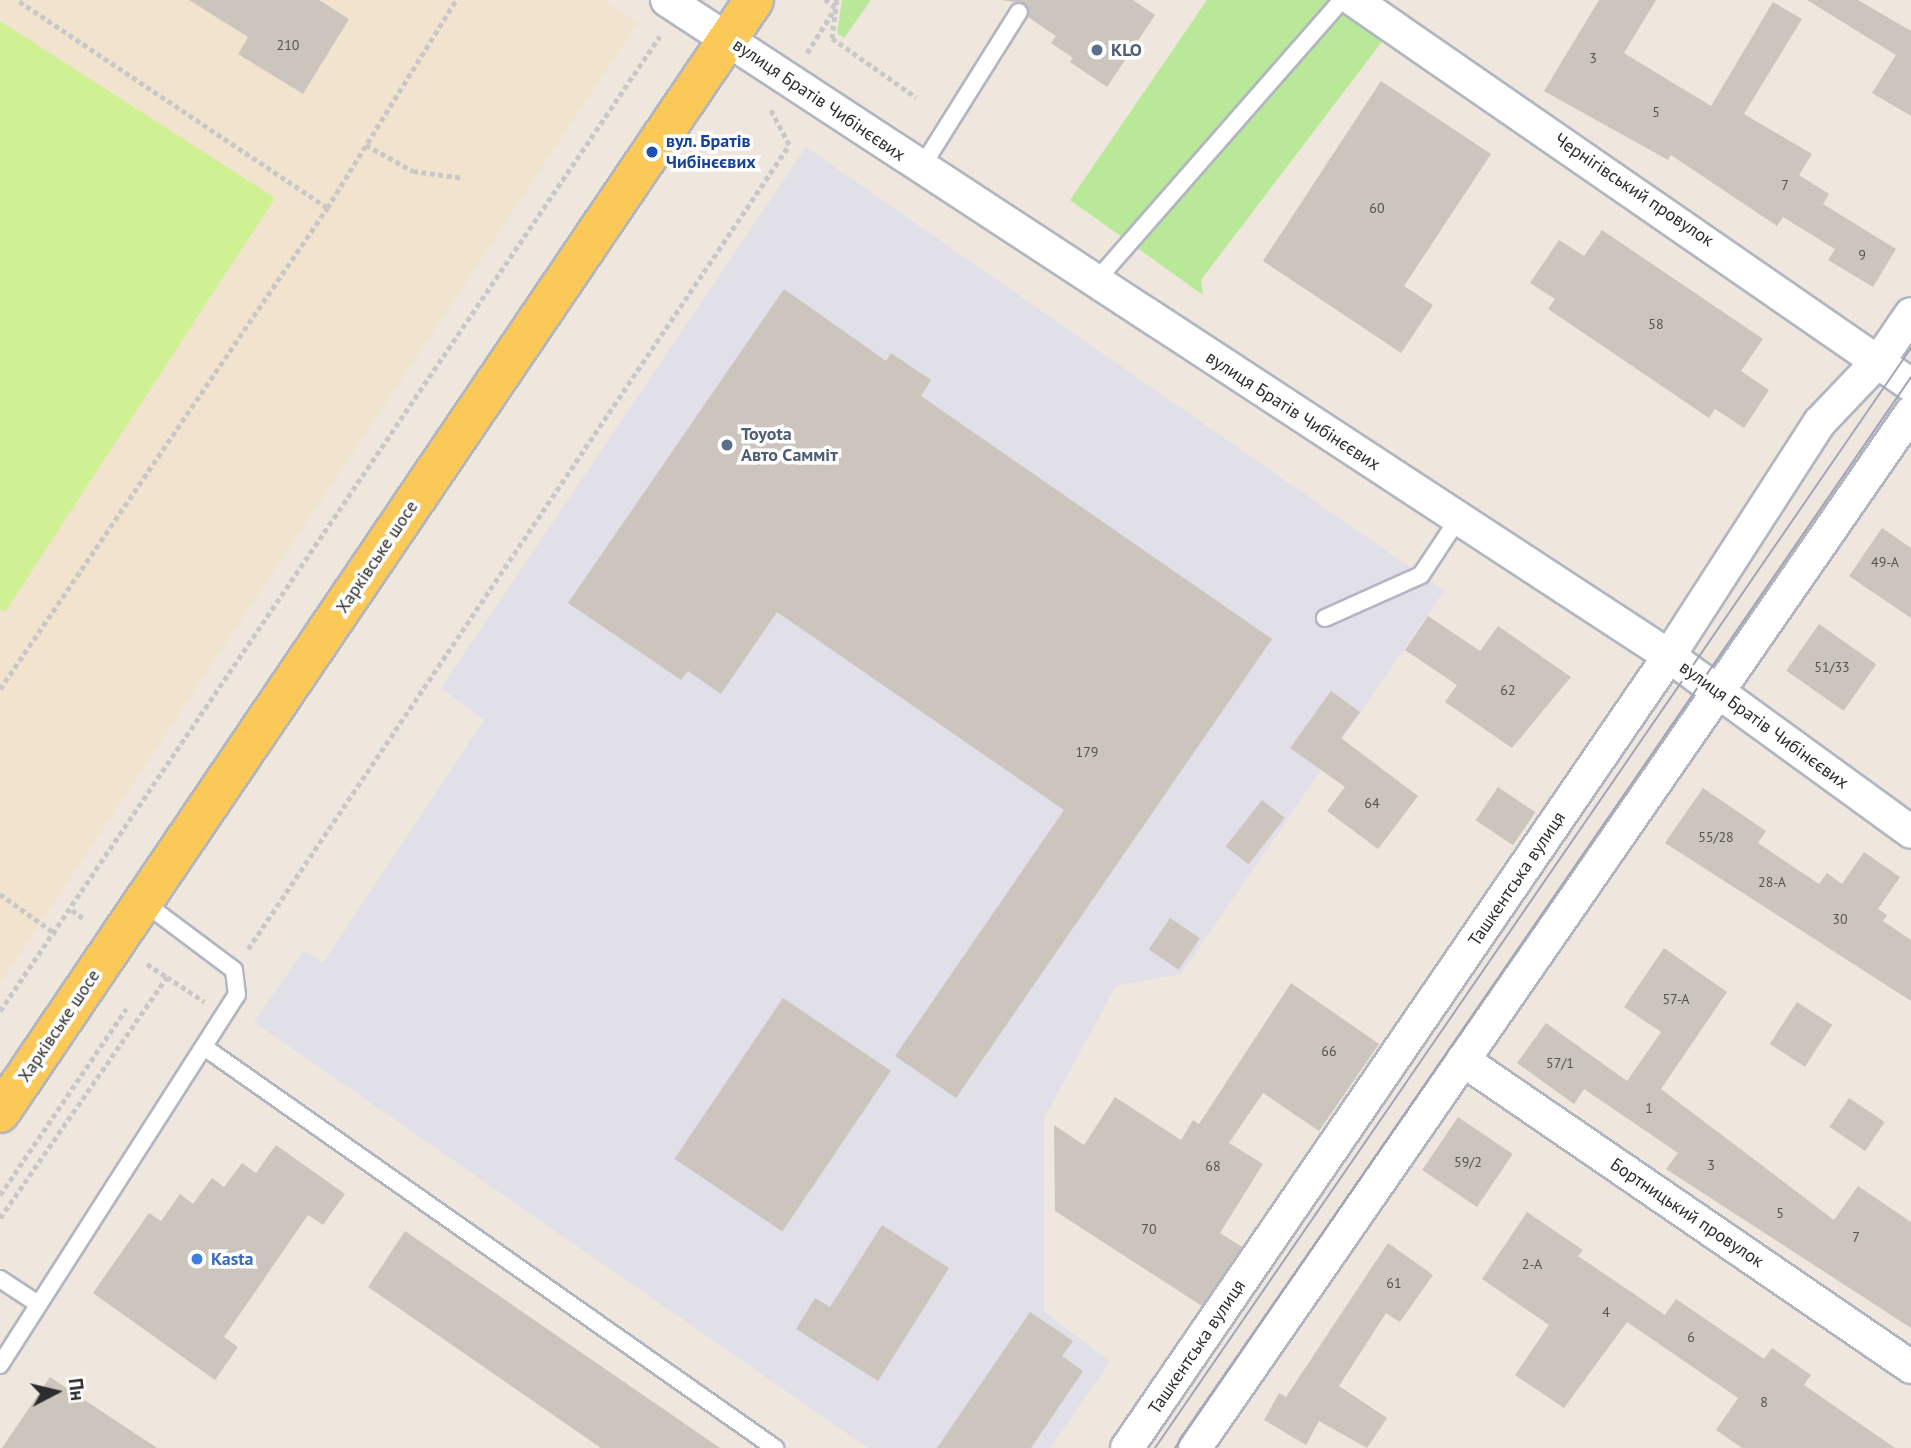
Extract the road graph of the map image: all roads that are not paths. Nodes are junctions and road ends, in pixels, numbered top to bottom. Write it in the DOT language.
graph roads {
  1 [pos="667,0"];
  2 [pos="754,0"];
  3 [pos="1342,0"];
  4 [pos="1354,0"];
  5 [pos="1019,12"];
  6 [pos="728,39"];
  7 [pos="921,168"];
  8 [pos="1095,282"];
  9 [pos="1911,314"];
  10 [pos="1881,358"];
  11 [pos="1911,384"];
  12 [pos="1911,414"];
  13 [pos="1458,519"];
  14 [pos="1325,618"];
  15 [pos="1669,656"];
  16 [pos="1717,692"];
  17 [pos="1911,832"];
  18 [pos="143,902"];
  19 [pos="204,1046"];
  20 [pos="1463,1060"];
  21 [pos="0,1114"];
  22 [pos="0,1279"];
  23 [pos="38,1304"];
  24 [pos="0,1365"];
  25 [pos="1911,1367"];
  26 [pos="1207,1444"];
  27 [pos="775,1448"];
  28 [pos="1127,1448"];
  1 -- 6 [label="street, вулиця Братів Чибінєєвих"];
  2 -- 6 [label="main road, Харківське шосе"];
  3 -- 8 [label="lane"];
  4 -- 10 [label="street, Чернігівський провулок"];
  5 -- 7 [label="lane"];
  6 -- 7 [label="street, вулиця Братів Чибінєєвих"];
  6 -- 18 [label="main road, Харківське шосе"];
  7 -- 8 [label="street, вулиця Братів Чибінєєвих"];
  8 -- 13 [label="street, вулиця Братів Чибінєєвих"];
  9 -- 10 [label="street, Ташкентська вулиця"];
  10 -- 11 [label="street, Чернігівський провулок"];
  10 -- 15 [label="street, Ташкентська вулиця"];
  12 -- 16 [label="street"];
  13 -- 14 [label="lane"];
  13 -- 15 [label="street, вулиця Братів Чибінєєвих"];
  15 -- 16 [label="street, вулиця Братів Чибінєєвих"];
  15 -- 28 [label="street, Ташкентська вулиця"];
  16 -- 17 [label="street, вулиця Братів Чибінєєвих"];
  16 -- 20 [label="street"];
  18 -- 19 [label="lane"];
  18 -- 21 [label="main road, Харківське шосе"];
  19 -- 23 [label="lane"];
  19 -- 27 [label="lane"];
  20 -- 25 [label="street, Бортницький провулок"];
  20 -- 26 [label="street"];
  22 -- 23 [label="lane"];
  23 -- 24 [label="lane"];
}
